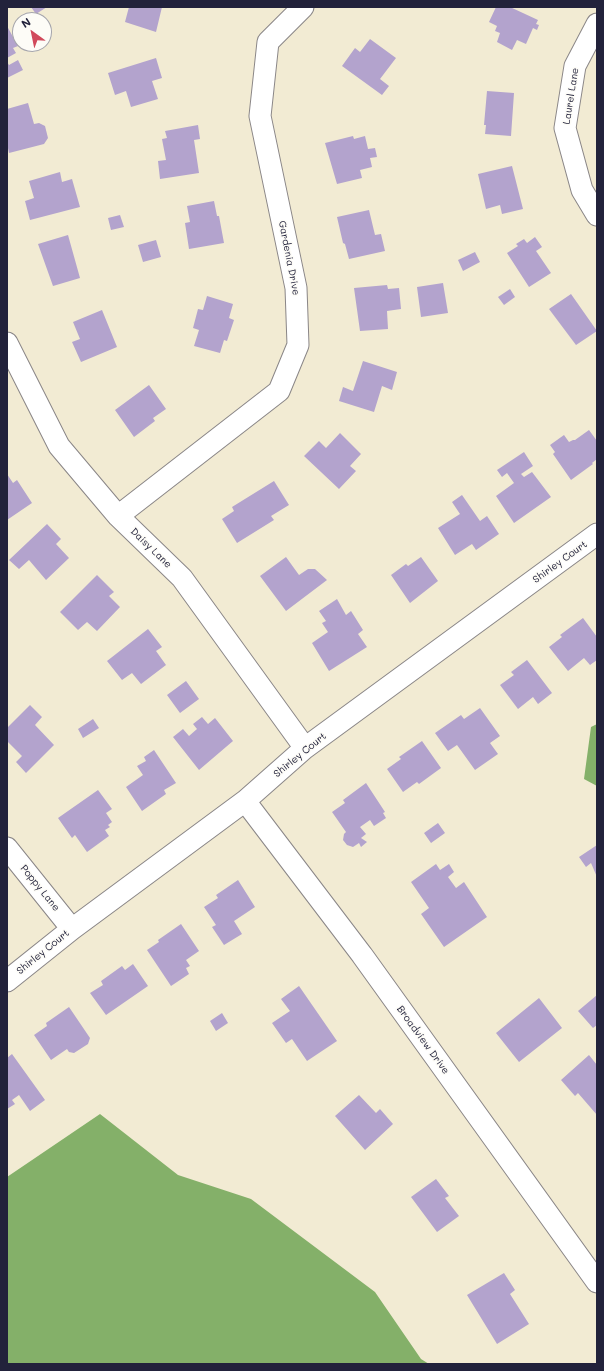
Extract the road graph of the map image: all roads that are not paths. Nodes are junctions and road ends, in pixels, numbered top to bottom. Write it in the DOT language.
graph roads {
  1 [pos="303,7"];
  2 [pos="597,24"];
  3 [pos="597,215"];
  4 [pos="7,343"];
  5 [pos="118,516"];
  6 [pos="597,534"];
  7 [pos="305,748"];
  8 [pos="245,801"];
  9 [pos="7,848"];
  10 [pos="72,929"];
  11 [pos="7,981"];
  12 [pos="597,1282"];
  1 -- 5 [label="street, Gardenia Drive"];
  2 -- 3 [label="street, Laurel Lane"];
  4 -- 5 [label="street, Daisy Lane"];
  5 -- 7 [label="street, Daisy Lane"];
  6 -- 7 [label="street, Shirley Court"];
  7 -- 8 [label="street, Shirley Court"];
  8 -- 10 [label="street, Shirley Court"];
  8 -- 12 [label="street, Broadview Drive"];
  9 -- 10 [label="street, Poppy Lane"];
  10 -- 11 [label="street, Shirley Court"];
}
